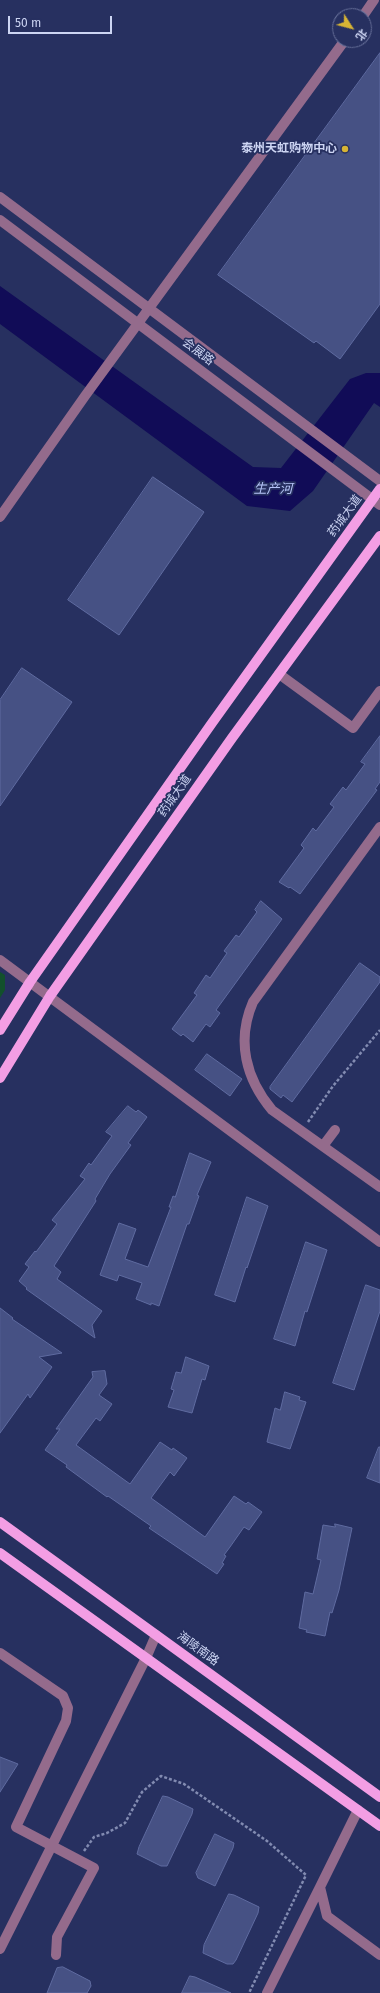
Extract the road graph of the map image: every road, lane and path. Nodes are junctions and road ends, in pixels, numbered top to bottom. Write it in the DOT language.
graph roads {
  1 [pos="339,48"];
  2 [pos="0,197"];
  3 [pos="0,220"];
  4 [pos="149,310"];
  5 [pos="139,323"];
  6 [pos="380,481"];
  7 [pos="380,489"];
  8 [pos="376,503"];
  9 [pos="0,517"];
  10 [pos="380,536"];
  11 [pos="279,674"];
  12 [pos="380,691"];
  13 [pos="380,827"];
  14 [pos="0,960"];
  15 [pos="30,982"];
  16 [pos="50,996"];
  17 [pos="0,1030"];
  18 [pos="380,1030"];
  19 [pos="0,1078"];
  20 [pos="335,1130"];
  21 [pos="301,1131"];
  22 [pos="323,1146"];
  23 [pos="380,1187"];
  24 [pos="380,1242"];
  25 [pos="0,1522"];
  26 [pos="0,1553"];
  27 [pos="156,1635"];
  28 [pos="0,1653"];
  29 [pos="146,1658"];
  30 [pos="380,1797"];
  31 [pos="358,1810"];
  32 [pos="380,1826"];
  33 [pos="52,1846"];
  34 [pos="77,1859"];
  35 [pos="320,1887"];
  36 [pos="0,1949"];
  37 [pos="380,1955"];
  38 [pos="56,1956"];
  39 [pos="249,1993"];
  40 [pos="267,1993"];
  1 -- 4 [label="street"];
  2 -- 4 [label="street, 会展路"];
  3 -- 5 [label="street, 会展路"];
  4 -- 5 [label="street"];
  4 -- 6 [label="street, 会展路"];
  5 -- 8 [label="street, 会展路"];
  5 -- 9 [label="street"];
  7 -- 8 [label="main road, 药城大道"];
  8 -- 15 [label="main road, 药城大道"];
  10 -- 11 [label="main road, 药城大道"];
  11 -- 12 [label="street"];
  11 -- 16 [label="main road, 药城大道"];
  13 -- 21 [label="street"];
  14 -- 15 [label="street"];
  15 -- 16 [label="street"];
  15 -- 17 [label="main road, 药城大道"];
  16 -- 19 [label="main road, 药城大道"];
  16 -- 24 [label="street"];
  18 -- 21 [label="path"];
  20 -- 22 [label="street"];
  21 -- 22 [label="street"];
  22 -- 23 [label="street"];
  25 -- 27 [label="main road, 海陵南路"];
  26 -- 29 [label="main road"];
  27 -- 29 [label="street"];
  27 -- 30 [label="main road, 海陵南路"];
  28 -- 33 [label="street"];
  29 -- 31 [label="main road"];
  29 -- 33 [label="street"];
  31 -- 32 [label="main road"];
  31 -- 35 [label="street"];
  33 -- 34 [label="street"];
  33 -- 36 [label="street"];
  34 -- 38 [label="street"];
  34 -- 39 [label="path"];
  35 -- 37 [label="street"];
  35 -- 40 [label="street"];
}
